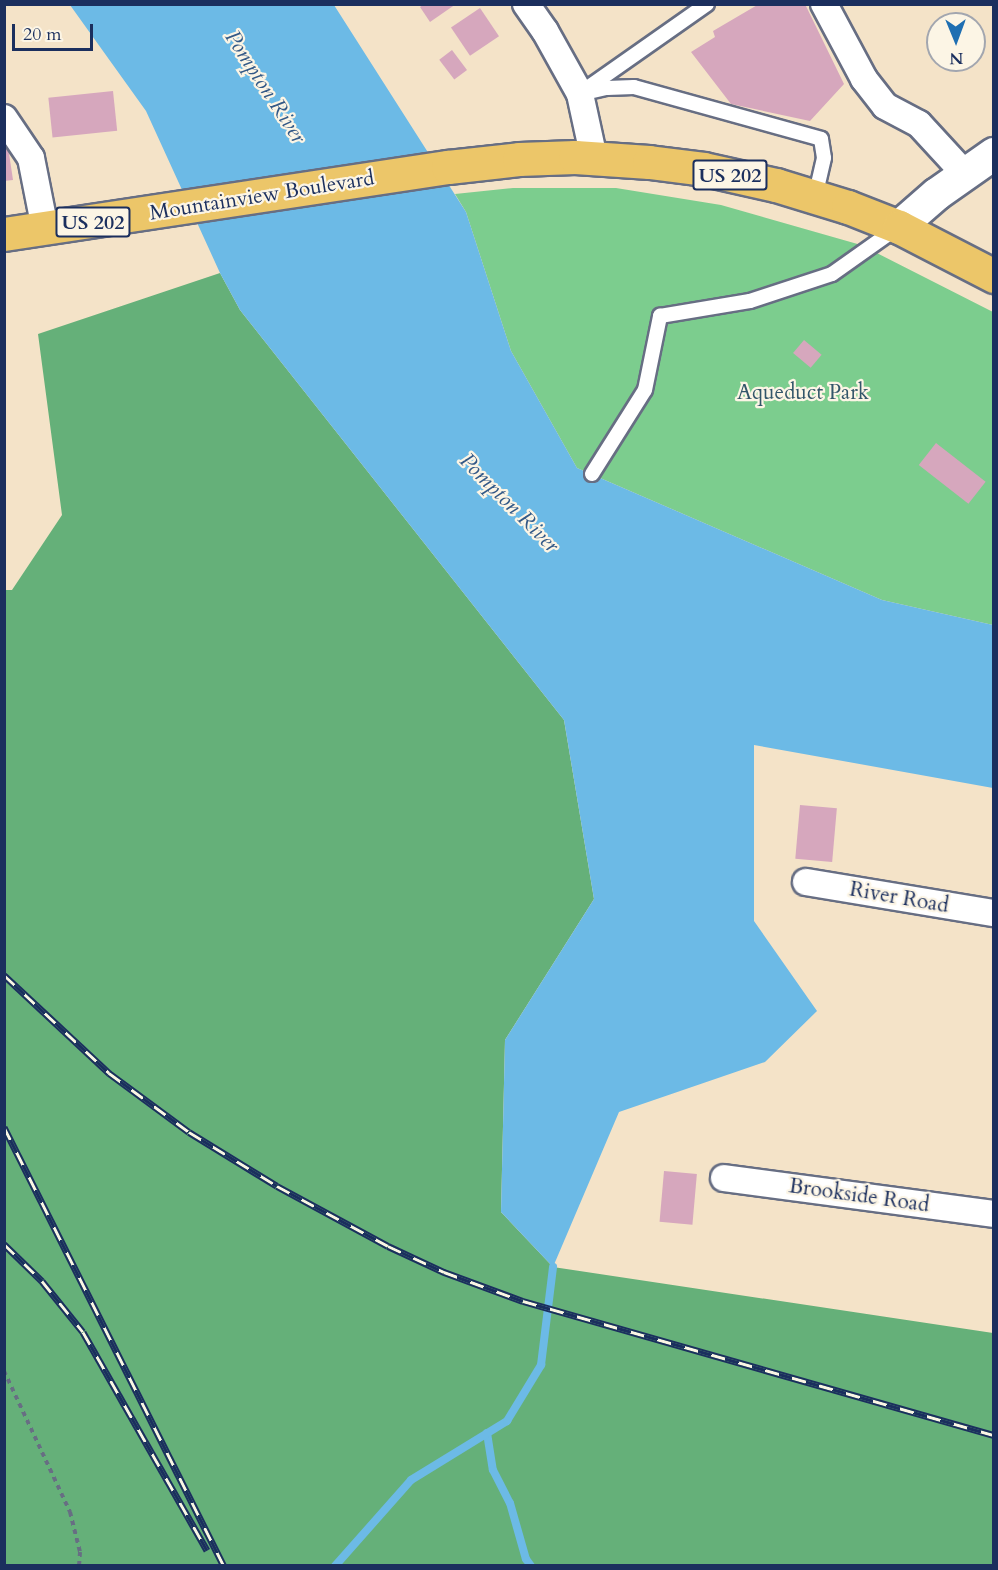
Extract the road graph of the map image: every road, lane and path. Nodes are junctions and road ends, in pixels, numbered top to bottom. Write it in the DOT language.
graph roads {
  1 [pos="526,4"];
  2 [pos="707,4"];
  3 [pos="824,4"];
  4 [pos="580,94"];
  5 [pos="4,118"];
  6 [pos="594,158"];
  7 [pos="992,158"];
  8 [pos="965,174"];
  9 [pos="815,197"];
  10 [pos="899,227"];
  11 [pos="45,229"];
  12 [pos="4,234"];
  13 [pos="993,276"];
  14 [pos="592,474"];
  15 [pos="806,882"];
  16 [pos="993,913"];
  17 [pos="724,1178"];
  18 [pos="993,1214"];
  19 [pos="4,1371"];
  20 [pos="79,1566"];
  1 -- 4 [label="street"];
  2 -- 4 [label="lane"];
  3 -- 8 [label="street"];
  4 -- 6 [label="street"];
  4 -- 9 [label="lane"];
  5 -- 11 [label="street"];
  6 -- 9 [label="main road, US 202"];
  6 -- 11 [label="main road, Mountainview Boulevard / US 202"];
  7 -- 8 [label="street"];
  8 -- 10 [label="street"];
  9 -- 10 [label="main road, US 202"];
  10 -- 13 [label="main road, US 202"];
  10 -- 14 [label="lane"];
  11 -- 12 [label="main road, Mountainview Boulevard / US 202"];
  15 -- 16 [label="street, River Road"];
  17 -- 18 [label="street, Brookside Road"];
  19 -- 20 [label="path"];
}
